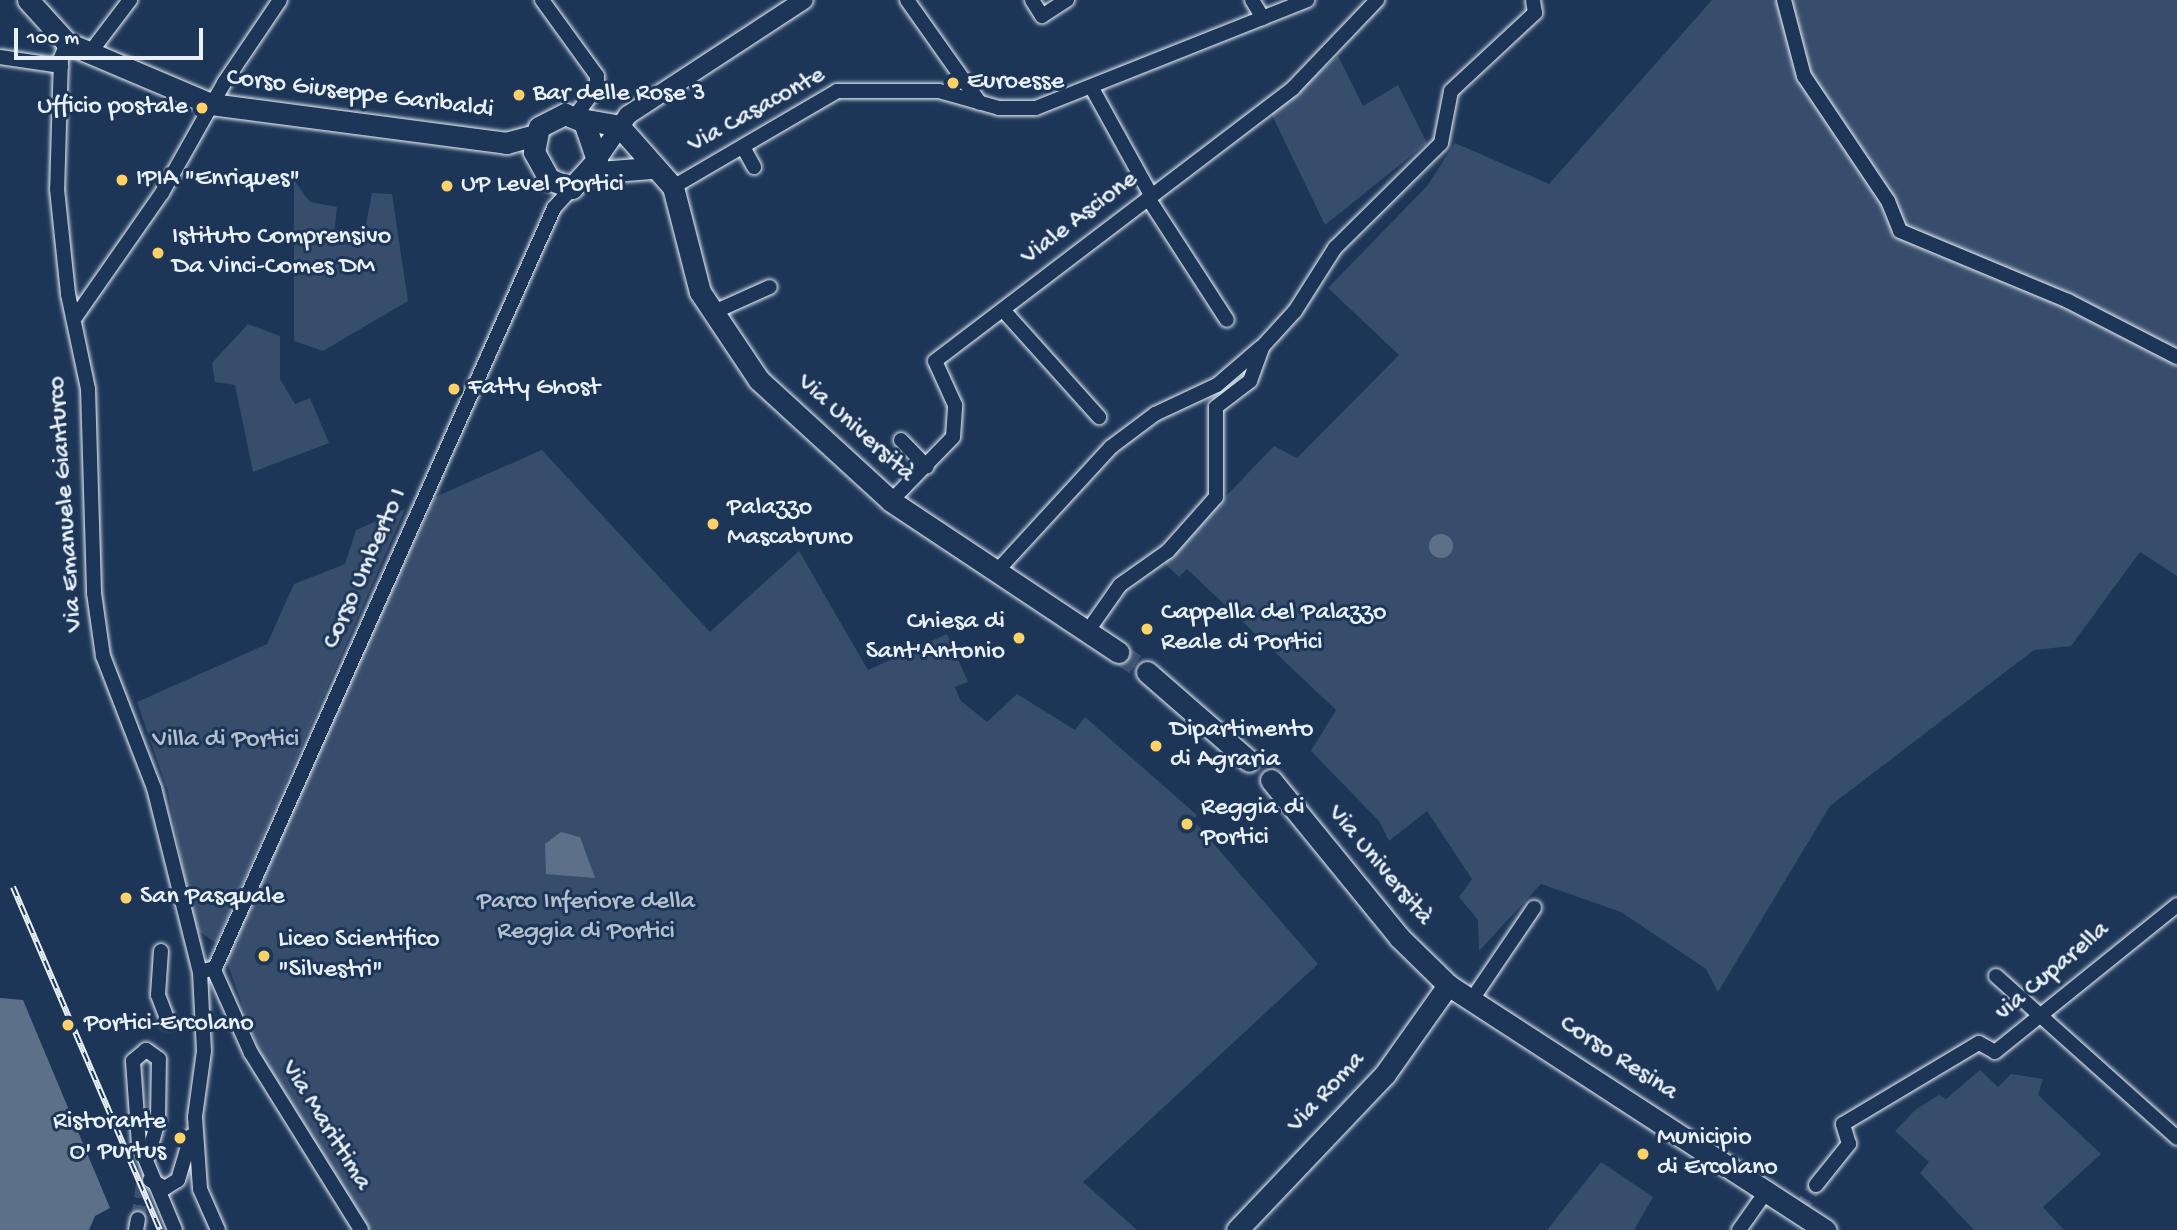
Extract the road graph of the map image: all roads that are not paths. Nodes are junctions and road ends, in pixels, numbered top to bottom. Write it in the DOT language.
graph roads {
  1 [pos="28,0"];
  2 [pos="130,0"];
  3 [pos="280,0"];
  4 [pos="542,0"];
  5 [pos="804,0"];
  6 [pos="907,0"];
  7 [pos="1032,0"];
  8 [pos="1067,0"];
  9 [pos="1252,0"];
  10 [pos="1307,0"];
  11 [pos="1377,0"];
  12 [pos="1533,0"];
  13 [pos="1784,0"];
  14 [pos="1263,19"];
  15 [pos="68,43"];
  16 [pos="89,54"];
  17 [pos="0,57"];
  18 [pos="61,66"];
  19 [pos="1093,90"];
  20 [pos="980,103"];
  21 [pos="211,104"];
  22 [pos="578,118"];
  23 [pos="619,126"];
  24 [pos="536,135"];
  25 [pos="506,143"];
  26 [pos="743,147"];
  27 [pos="536,159"];
  28 [pos="754,167"];
  29 [pos="650,168"];
  30 [pos="577,176"];
  31 [pos="673,187"];
  32 [pos="1149,196"];
  33 [pos="770,287"];
  34 [pos="1003,310"];
  35 [pos="714,312"];
  36 [pos="74,319"];
  37 [pos="1227,320"];
  38 [pos="1263,346"];
  39 [pos="2177,357"];
  40 [pos="1098,417"];
  41 [pos="901,440"];
  42 [pos="927,467"];
  43 [pos="891,501"];
  44 [pos="997,571"];
  45 [pos="1087,632"];
  46 [pos="1118,652"];
  47 [pos="1147,672"];
  48 [pos="1249,761"];
  49 [pos="1271,780"];
  50 [pos="2177,905"];
  51 [pos="1534,908"];
  52 [pos="161,951"];
  53 [pos="206,961"];
  54 [pos="1996,976"];
  55 [pos="1448,985"];
  56 [pos="1473,998"];
  57 [pos="2040,1016"];
  58 [pos="167,1021"];
  59 [pos="2177,1138"];
  60 [pos="148,1156"];
  61 [pos="192,1156"];
  62 [pos="147,1175"];
  63 [pos="1816,1185"];
  64 [pos="1768,1189"];
  65 [pos="175,1230"];
  66 [pos="218,1230"];
  67 [pos="361,1230"];
  68 [pos="1237,1230"];
  69 [pos="1739,1230"];
  70 [pos="1825,1230"];
  1 -- 15 [label="main road, Corso Giuseppe Garibaldi"];
  2 -- 16 [label="street"];
  3 -- 21 [label="street"];
  4 -- 22 [label="street"];
  5 -- 23 [label="street"];
  6 -- 20 [label="street"];
  7 -- 8 [label="street"];
  9 -- 14 [label="street"];
  10 -- 14 [label="street, Via Casaconte"];
  11 -- 32 [label="street, Viale Ascione"];
  12 -- 38 [label="street"];
  13 -- 39 [label="street"];
  14 -- 19 [label="street, Via Casaconte"];
  15 -- 16 [label="main road, Corso Giuseppe Garibaldi"];
  15 -- 18 [label="street, Via Emanuele Gianturco"];
  16 -- 21 [label="main road, Corso Giuseppe Garibaldi"];
  17 -- 18 [label="street"];
  18 -- 36 [label="street, Via Emanuele Gianturco"];
  19 -- 20 [label="street, Via Casaconte"];
  19 -- 32 [label="street"];
  20 -- 26 [label="street, Via Casaconte"];
  21 -- 25 [label="main road, Corso Giuseppe Garibaldi"];
  21 -- 36 [label="street"];
  22 -- 23 [label="main road"];
  22 -- 24 [label="main road"];
  22 -- 30 [label="main road"];
  23 -- 29 [label="main road"];
  23 -- 30 [label="street"];
  24 -- 25 [label="main road, Corso Giuseppe Garibaldi"];
  24 -- 27 [label="main road"];
  25 -- 27 [label="main road, Corso Giuseppe Garibaldi"];
  26 -- 28 [label="street"];
  26 -- 31 [label="street, Via Casaconte"];
  27 -- 30 [label="main road"];
  29 -- 30 [label="main road"];
  29 -- 31 [label="main road"];
  30 -- 53 [label="street, Corso Umberto I"];
  31 -- 35 [label="main road, Via Università"];
  32 -- 34 [label="street, Viale Ascione"];
  32 -- 37 [label="street"];
  33 -- 35 [label="street"];
  34 -- 40 [label="street"];
  34 -- 42 [label="street, Viale Ascione"];
  35 -- 43 [label="main road, Via Università"];
  36 -- 53 [label="street, Via Emanuele Gianturco"];
  38 -- 44 [label="street"];
  38 -- 45 [label="street"];
  41 -- 42 [label="street"];
  42 -- 43 [label="street, Viale Ascione"];
  43 -- 44 [label="main road, Via Università"];
  44 -- 45 [label="main road, Via Università"];
  45 -- 46 [label="main road, Via Università"];
  47 -- 48 [label="main road"];
  49 -- 55 [label="main road, Via Università"];
  50 -- 57 [label="street, via Cuparella"];
  51 -- 56 [label="street"];
  52 -- 58 [label="street"];
  53 -- 61 [label="street"];
  53 -- 67 [label="street, Via Marittima"];
  54 -- 57 [label="street"];
  55 -- 56 [label="main road, Corso Resina"];
  55 -- 68 [label="main road, Via Roma"];
  56 -- 64 [label="main road, Corso Resina"];
  57 -- 59 [label="street"];
  57 -- 63 [label="street, via Cuparella"];
  60 -- 62 [label="street"];
  61 -- 62 [label="street"];
  61 -- 66 [label="street"];
  62 -- 65 [label="street"];
  64 -- 69 [label="street"];
  64 -- 70 [label="main road, Corso Resina"];
}
